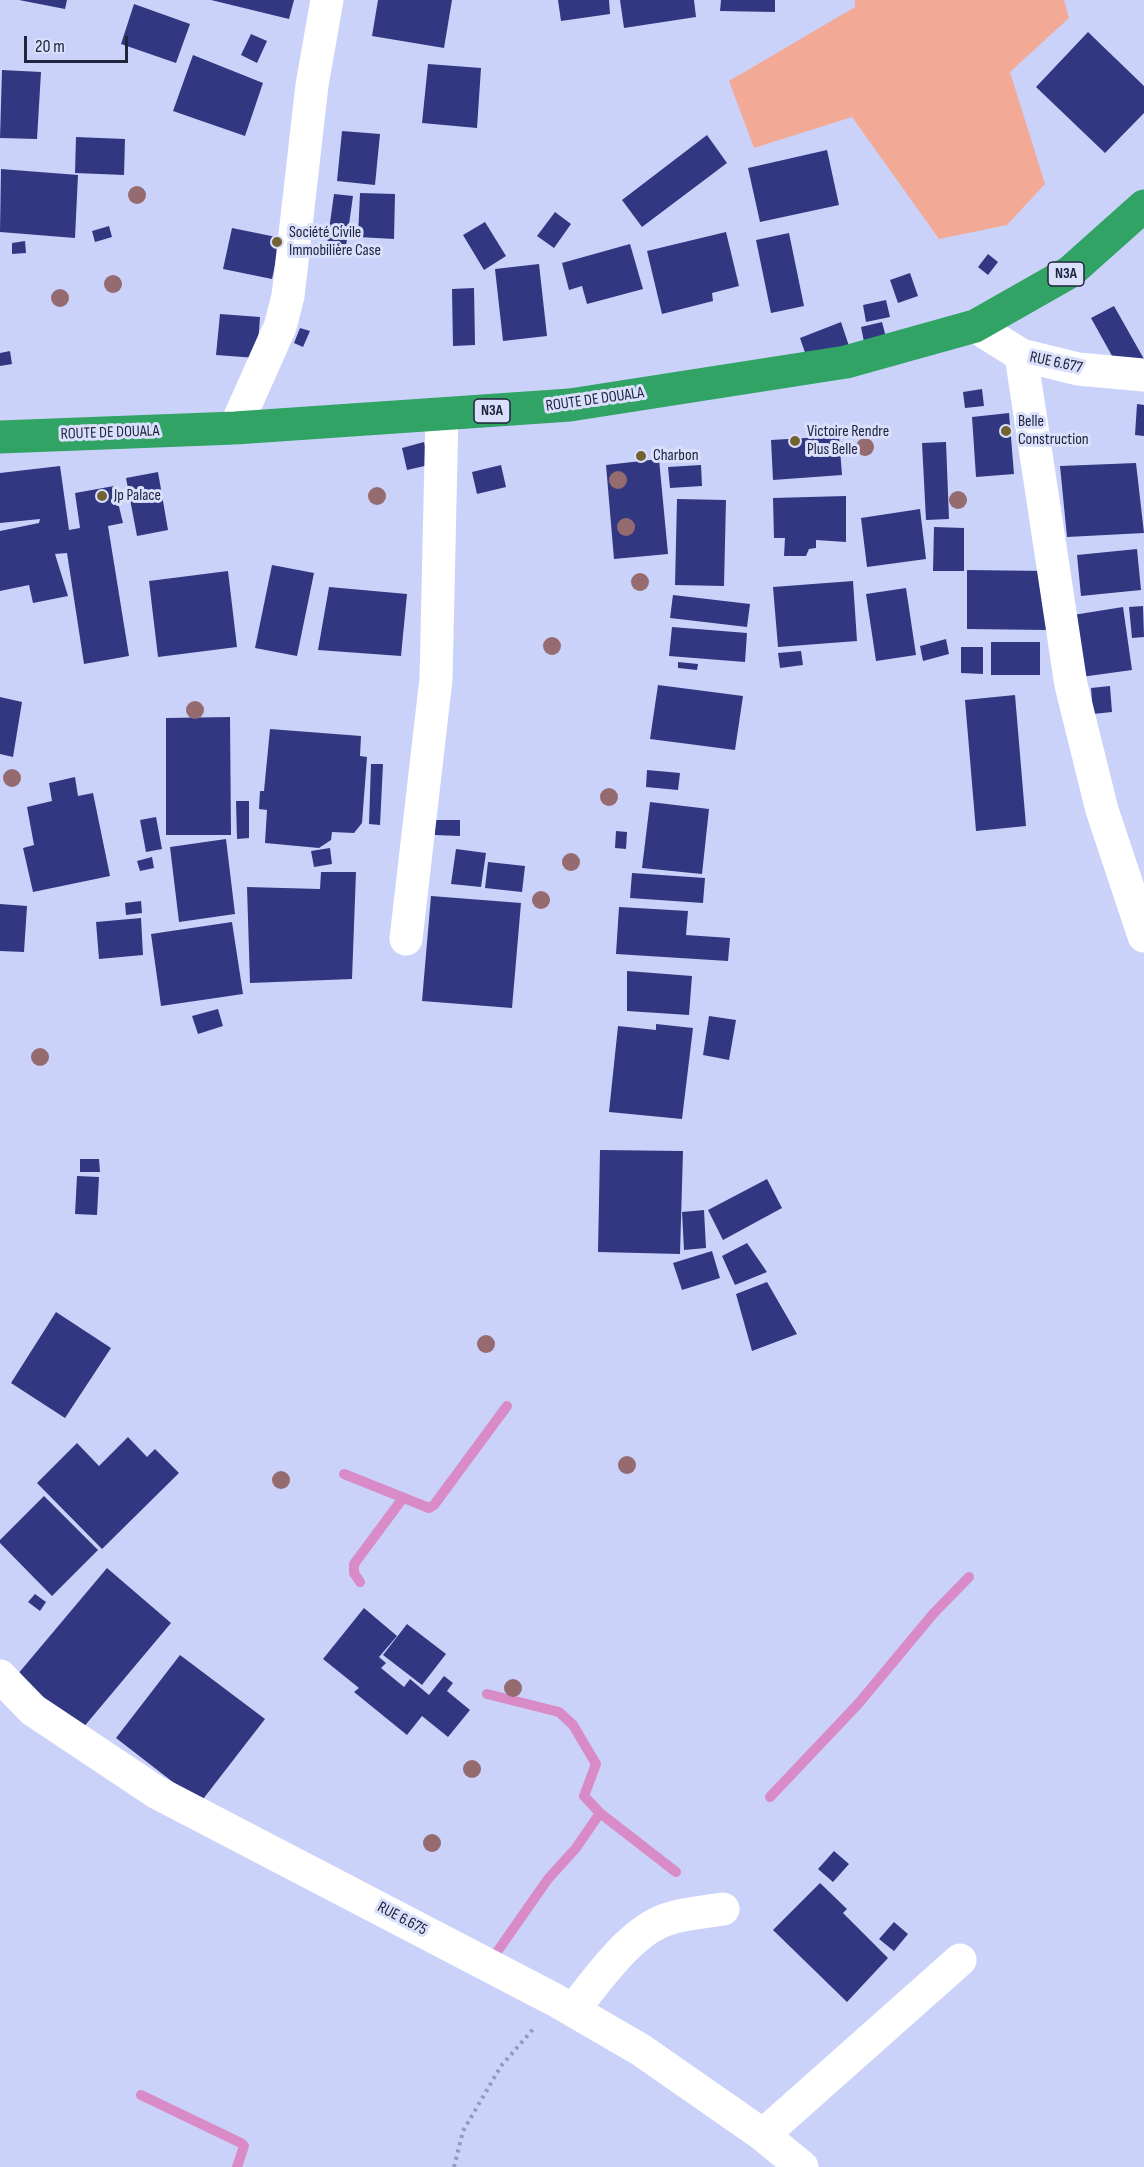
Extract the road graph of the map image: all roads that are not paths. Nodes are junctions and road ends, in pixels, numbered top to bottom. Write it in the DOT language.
graph roads {
  1 [pos="327,0"];
  2 [pos="1144,206"];
  3 [pos="975,326"];
  4 [pos="1021,356"];
  5 [pos="1144,375"];
  6 [pos="442,414"];
  7 [pos="235,428"];
  8 [pos="0,437"];
  9 [pos="1144,936"];
  10 [pos="406,939"];
  11 [pos="0,1676"];
  12 [pos="723,1909"];
  13 [pos="960,1960"];
  14 [pos="564,2005"];
  15 [pos="763,2135"];
  16 [pos="802,2167"];
  1 -- 7 [label="street"];
  2 -- 3 [label="highway, ROUTE DE DOUALA / N3A"];
  3 -- 4 [label="street, RUE 6.677"];
  3 -- 6 [label="highway, ROUTE DE DOUALA / N3A"];
  4 -- 5 [label="street, RUE 6.677"];
  4 -- 9 [label="street"];
  6 -- 7 [label="highway, ROUTE DE DOUALA / N3A"];
  6 -- 10 [label="street"];
  7 -- 8 [label="highway, ROUTE DE DOUALA / N3A"];
  11 -- 14 [label="street, RUE 6.675"];
  12 -- 14 [label="street"];
  13 -- 15 [label="street"];
  14 -- 15 [label="street, RUE 6.675"];
  15 -- 16 [label="street, RUE 6.675"];
}
